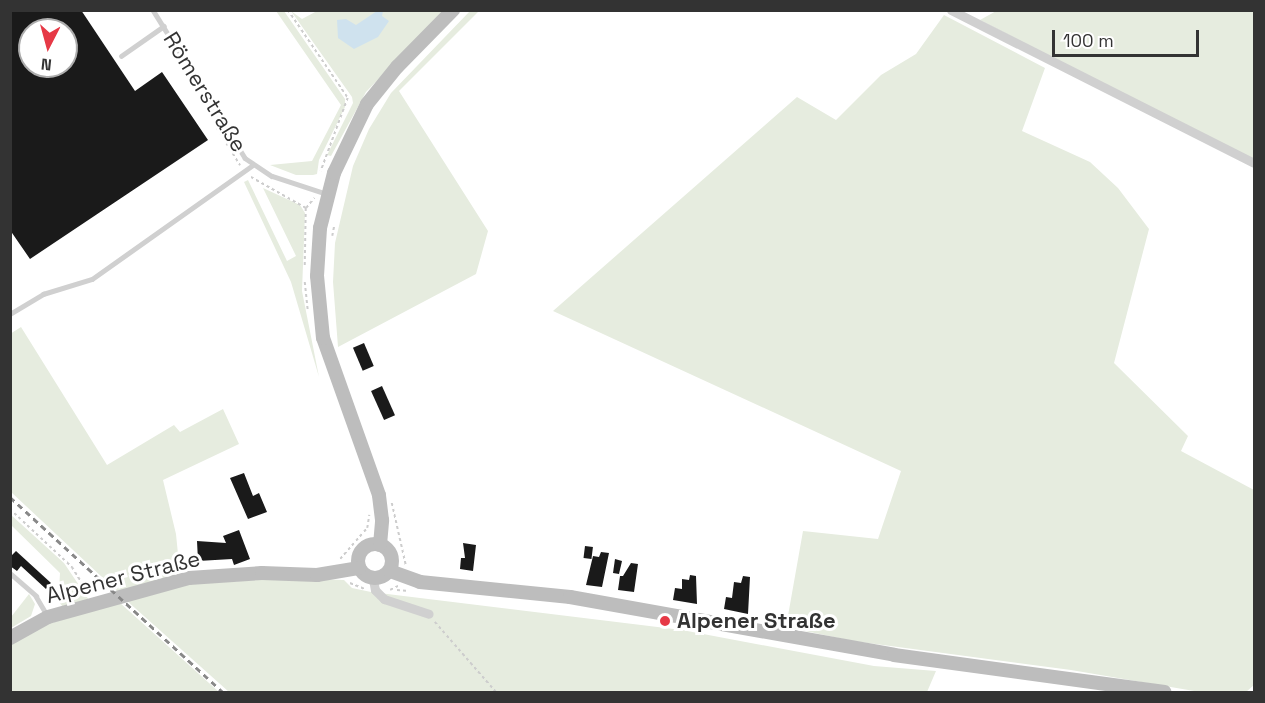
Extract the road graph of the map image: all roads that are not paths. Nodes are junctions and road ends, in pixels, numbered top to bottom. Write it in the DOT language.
graph roads {
  1 [pos="153,10"];
  2 [pos="453,10"];
  3 [pos="951,10"];
  4 [pos="164,26"];
  5 [pos="121,56"];
  6 [pos="1254,163"];
  7 [pos="253,165"];
  8 [pos="322,193"];
  9 [pos="10,314"];
  10 [pos="380,544"];
  11 [pos="352,570"];
  12 [pos="390,571"];
  13 [pos="10,573"];
  14 [pos="374,584"];
  15 [pos="429,614"];
  16 [pos="48,617"];
  17 [pos="10,638"];
  18 [pos="1164,693"];
  1 -- 4 [label="lane, Römerstraße"];
  2 -- 8 [label="street"];
  3 -- 6 [label="street"];
  4 -- 5 [label="lane"];
  4 -- 7 [label="lane, Römerstraße"];
  7 -- 8 [label="lane, Römerstraße"];
  7 -- 9 [label="lane"];
  8 -- 10 [label="street"];
  10 -- 11 [label="street"];
  10 -- 12 [label="street"];
  11 -- 14 [label="street"];
  11 -- 16 [label="street, Alpener Straße"];
  12 -- 14 [label="street"];
  12 -- 18 [label="street"];
  13 -- 16 [label="lane"];
  14 -- 15 [label="street"];
  16 -- 17 [label="street, Alpener Straße"];
}
